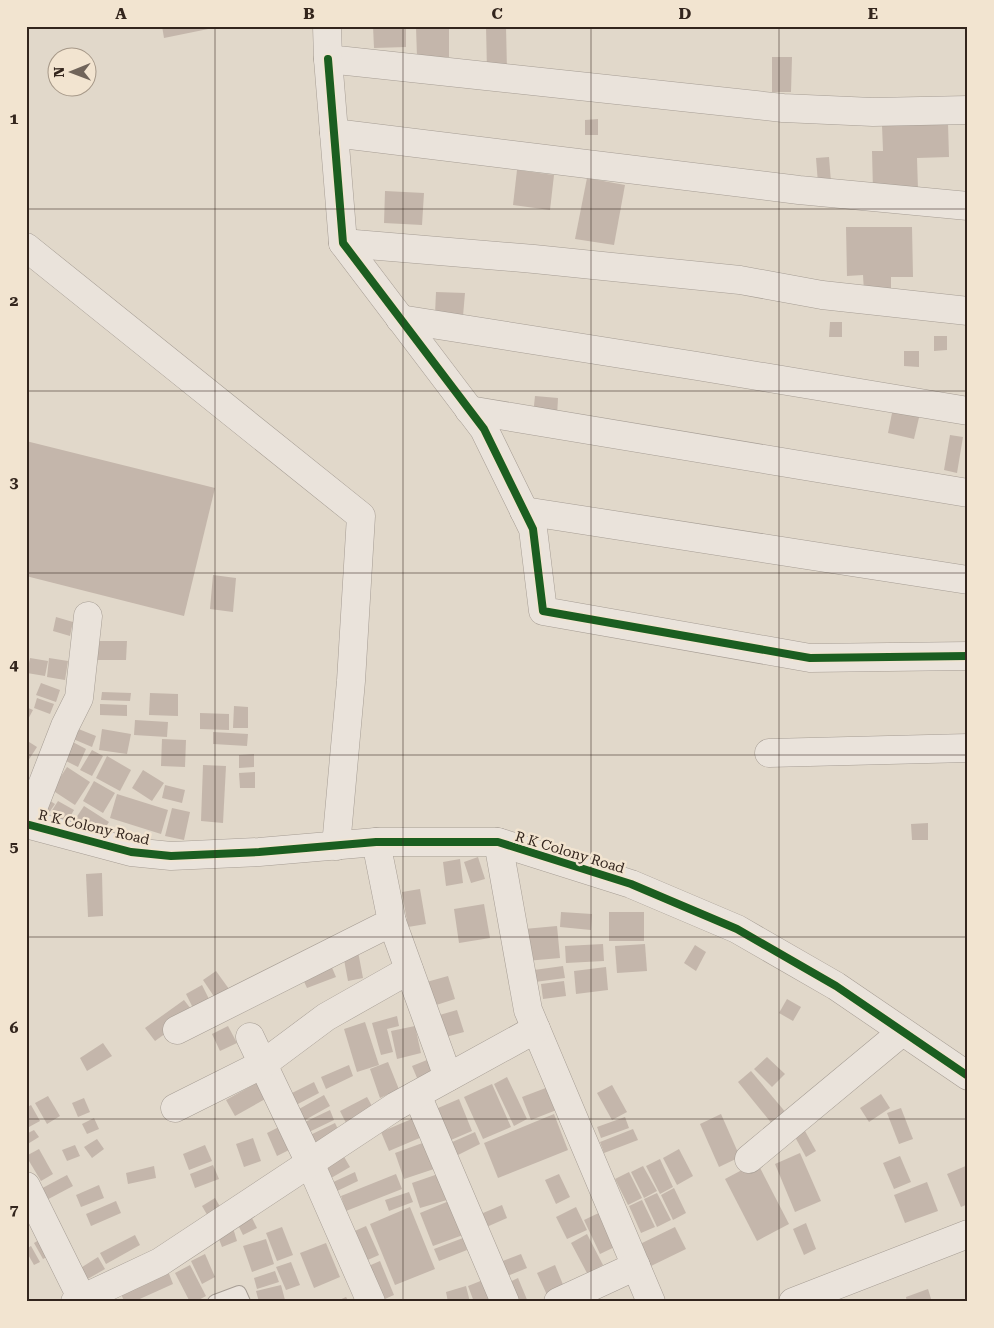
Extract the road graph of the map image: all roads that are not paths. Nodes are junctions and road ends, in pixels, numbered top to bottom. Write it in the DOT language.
graph roads {
  1 [pos="327,26"];
  2 [pos="328,59"];
  3 [pos="968,110"];
  4 [pos="334,133"];
  5 [pos="968,206"];
  6 [pos="343,243"];
  7 [pos="26,247"];
  8 [pos="968,311"];
  9 [pos="400,319"];
  10 [pos="470,410"];
  11 [pos="968,411"];
  12 [pos="968,493"];
  13 [pos="524,511"];
  14 [pos="968,580"];
  15 [pos="88,616"];
  16 [pos="968,656"];
  17 [pos="968,748"];
  18 [pos="769,753"];
  19 [pos="26,824"];
  20 [pos="376,842"];
  21 [pos="498,842"];
  22 [pos="336,846"];
  23 [pos="392,922"];
  24 [pos="409,970"];
  25 [pos="177,1030"];
  26 [pos="536,1030"];
  27 [pos="902,1032"];
  28 [pos="250,1037"];
  29 [pos="262,1064"];
  30 [pos="968,1076"];
  31 [pos="448,1077"];
  32 [pos="417,1094"];
  33 [pos="175,1108"];
  34 [pos="749,1159"];
  35 [pos="310,1163"];
  36 [pos="26,1186"];
  37 [pos="968,1234"];
  38 [pos="636,1266"];
  39 [pos="79,1300"];
  40 [pos="215,1302"];
  41 [pos="243,1302"];
  42 [pos="371,1302"];
  43 [pos="505,1302"];
  44 [pos="558,1302"];
  45 [pos="651,1302"];
  46 [pos="793,1302"];
  1 -- 2 [label="street"];
  2 -- 3 [label="street"];
  2 -- 4 [label="street"];
  4 -- 5 [label="street"];
  4 -- 6 [label="street"];
  6 -- 8 [label="street"];
  6 -- 9 [label="street"];
  7 -- 22 [label="street"];
  9 -- 10 [label="street"];
  9 -- 11 [label="street"];
  10 -- 12 [label="street"];
  10 -- 13 [label="street"];
  13 -- 14 [label="street"];
  13 -- 16 [label="street"];
  15 -- 19 [label="street"];
  17 -- 18 [label="street"];
  19 -- 22 [label="street, R K Colony Road"];
  20 -- 21 [label="street, R K Colony Road"];
  20 -- 22 [label="street, R K Colony Road"];
  20 -- 23 [label="street"];
  21 -- 26 [label="street"];
  21 -- 27 [label="street, R K Colony Road"];
  23 -- 24 [label="street"];
  23 -- 25 [label="street"];
  24 -- 29 [label="street"];
  24 -- 31 [label="street"];
  26 -- 31 [label="street"];
  26 -- 38 [label="street"];
  27 -- 30 [label="street, R K Colony Road"];
  27 -- 34 [label="street"];
  28 -- 29 [label="street"];
  29 -- 33 [label="street"];
  29 -- 35 [label="street"];
  31 -- 32 [label="street"];
  32 -- 35 [label="street"];
  32 -- 43 [label="street"];
  35 -- 39 [label="street"];
  35 -- 42 [label="street"];
  36 -- 39 [label="street"];
  37 -- 46 [label="street"];
  38 -- 44 [label="street"];
  38 -- 45 [label="street"];
  40 -- 41 [label="lane"];
}
